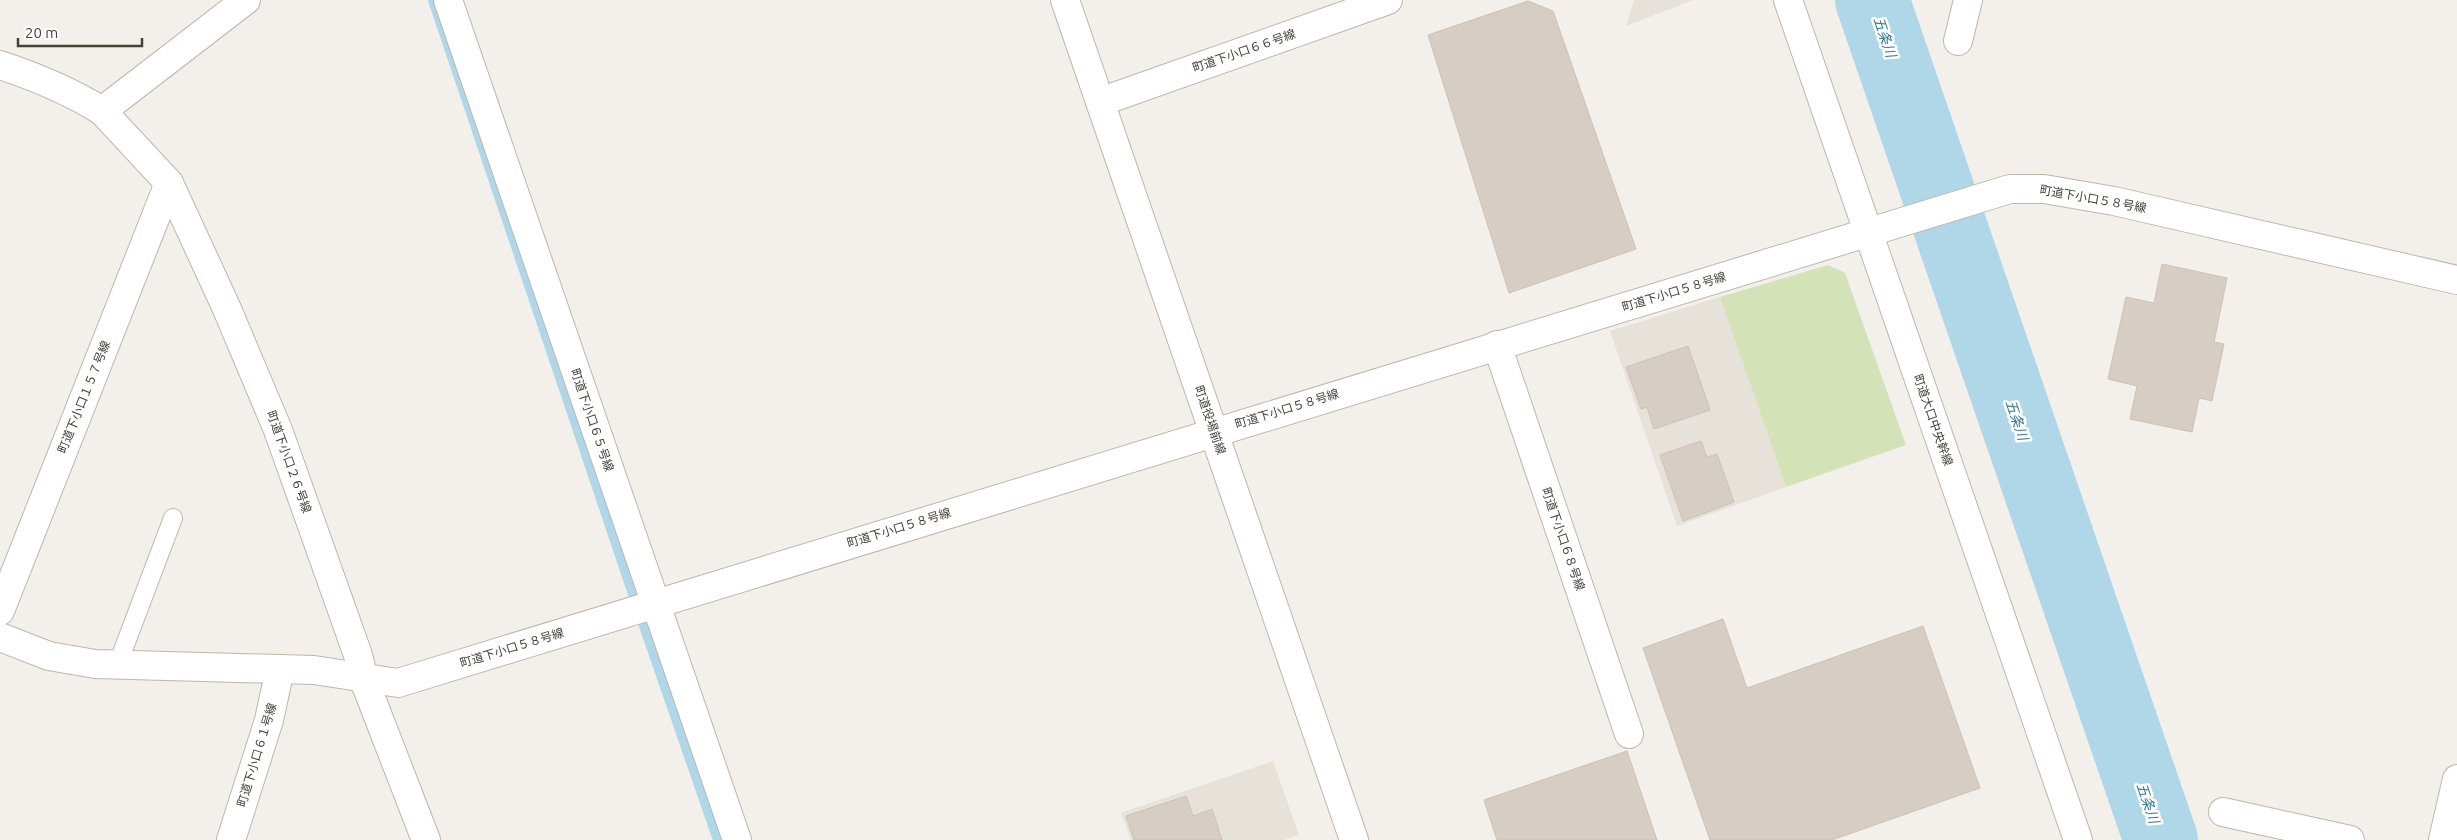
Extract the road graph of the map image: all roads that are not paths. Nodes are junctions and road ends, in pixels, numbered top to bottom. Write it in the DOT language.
graph roads {
  1 [pos="246,0"];
  2 [pos="448,0"];
  3 [pos="1065,0"];
  4 [pos="1388,0"];
  5 [pos="1788,0"];
  6 [pos="1968,0"];
  7 [pos="1958,42"];
  8 [pos="0,65"];
  9 [pos="1100,102"];
  10 [pos="102,111"];
  11 [pos="169,183"];
  12 [pos="1881,230"];
  13 [pos="2457,280"];
  14 [pos="1496,345"];
  15 [pos="1214,432"];
  16 [pos="173,518"];
  17 [pos="655,603"];
  18 [pos="0,611"];
  19 [pos="0,637"];
  20 [pos="117,666"];
  21 [pos="280,669"];
  22 [pos="364,680"];
  23 [pos="1629,734"];
  24 [pos="2457,779"];
  25 [pos="2223,812"];
  26 [pos="231,840"];
  27 [pos="426,840"];
  28 [pos="737,840"];
  29 [pos="1354,840"];
  30 [pos="2078,840"];
  31 [pos="2350,840"];
  32 [pos="2443,840"];
  1 -- 10 [label="street"];
  2 -- 17 [label="street, 町道下小口６５号線"];
  3 -- 9 [label="street, 町道役場前線"];
  4 -- 9 [label="street, 町道下小口６６号線"];
  5 -- 12 [label="street, 町道大口中央幹線"];
  6 -- 7 [label="street"];
  8 -- 10 [label="street, 町道下小口２６号線"];
  9 -- 15 [label="street, 町道役場前線"];
  10 -- 11 [label="street, 町道下小口２６号線"];
  11 -- 18 [label="street, 町道下小口１５７号線"];
  11 -- 22 [label="street, 町道下小口２６号線"];
  12 -- 13 [label="street, 町道下小口５８号線"];
  12 -- 14 [label="street, 町道下小口５８号線"];
  12 -- 30 [label="street, 町道大口中央幹線"];
  14 -- 15 [label="street, 町道下小口５８号線"];
  14 -- 23 [label="street, 町道下小口６８号線"];
  15 -- 17 [label="street, 町道下小口５８号線"];
  15 -- 29 [label="street, 町道役場前線"];
  16 -- 20 [label="lane"];
  17 -- 22 [label="street, 町道下小口５８号線"];
  17 -- 28 [label="street, 町道下小口６５号線"];
  19 -- 20 [label="street, 町道下小口５８号線"];
  20 -- 21 [label="street, 町道下小口５８号線"];
  21 -- 22 [label="street, 町道下小口５８号線"];
  21 -- 26 [label="street, 町道下小口６１号線"];
  22 -- 27 [label="street, 町道下小口２６号線"];
  24 -- 32 [label="street"];
  25 -- 31 [label="street"];
}
